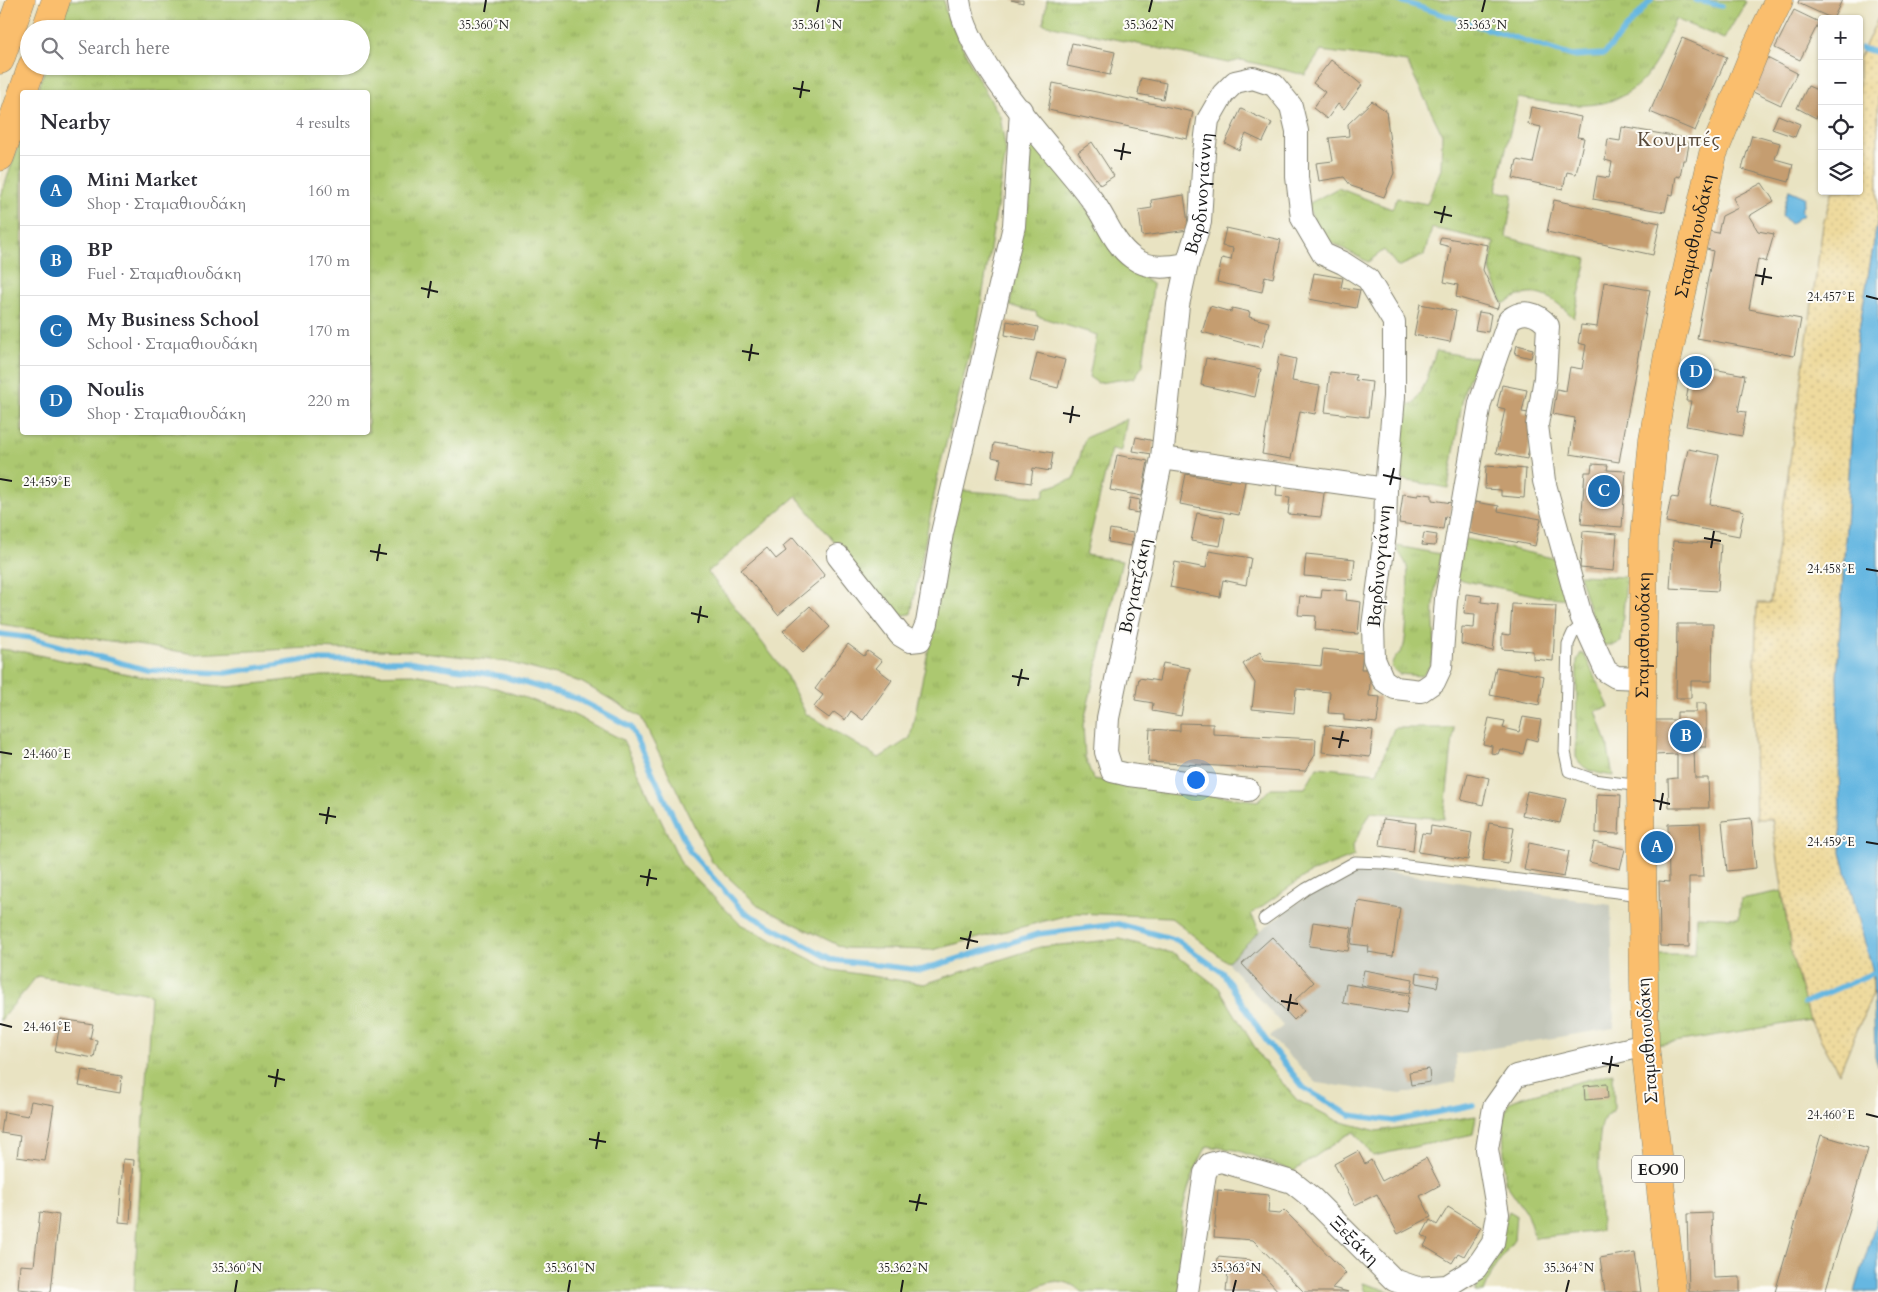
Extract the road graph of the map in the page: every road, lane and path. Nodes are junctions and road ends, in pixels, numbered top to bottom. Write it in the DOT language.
graph roads {
  1 [pos="21,0"];
  2 [pos="56,0"];
  3 [pos="959,0"];
  4 [pos="1779,0"];
  5 [pos="49,20"];
  6 [pos="0,60"];
  7 [pos="29,75"];
  8 [pos="24,90"];
  9 [pos="20,101"];
  10 [pos="1021,110"];
  11 [pos="0,157"];
  12 [pos="1187,264"];
  13 [pos="1162,458"];
  14 [pos="1386,489"];
  15 [pos="838,556"];
  16 [pos="1584,623"];
  17 [pos="1641,678"];
  18 [pos="1641,786"];
  19 [pos="1248,790"];
  20 [pos="1641,895"];
  21 [pos="1264,919"];
  22 [pos="1644,1045"];
  23 [pos="1187,1292"];
  24 [pos="1672,1292"];
  1 -- 6 [label="main road"];
  2 -- 5 [label="main road"];
  3 -- 10 [label="street, Βαρδινογιάννη"];
  4 -- 17 [label="main road, Σταμαθιουδάκη / ΕΟ90"];
  7 -- 8 [label="main road"];
  9 -- 11 [label="main road"];
  10 -- 12 [label="street, Βαρδινογιάννη"];
  10 -- 15 [label="street"];
  12 -- 13 [label="street, Βογιατζάκη"];
  12 -- 14 [label="street, Βαρδινογιάννη"];
  13 -- 14 [label="street"];
  13 -- 19 [label="street, Βογιατζάκη"];
  14 -- 16 [label="street, Βαρδινογιάννη"];
  16 -- 17 [label="street, Βαρδινογιάννη"];
  16 -- 18 [label="lane"];
  17 -- 18 [label="main road, Σταμαθιουδάκη / ΕΟ90"];
  18 -- 20 [label="main road, Σταμαθιουδάκη / ΕΟ90"];
  20 -- 21 [label="lane"];
  20 -- 22 [label="main road, Σταμαθιουδάκη / ΕΟ90"];
  22 -- 23 [label="street, Ξεξάκη"];
  22 -- 24 [label="main road, Σταμαθιουδάκη / ΕΟ90"];
}
